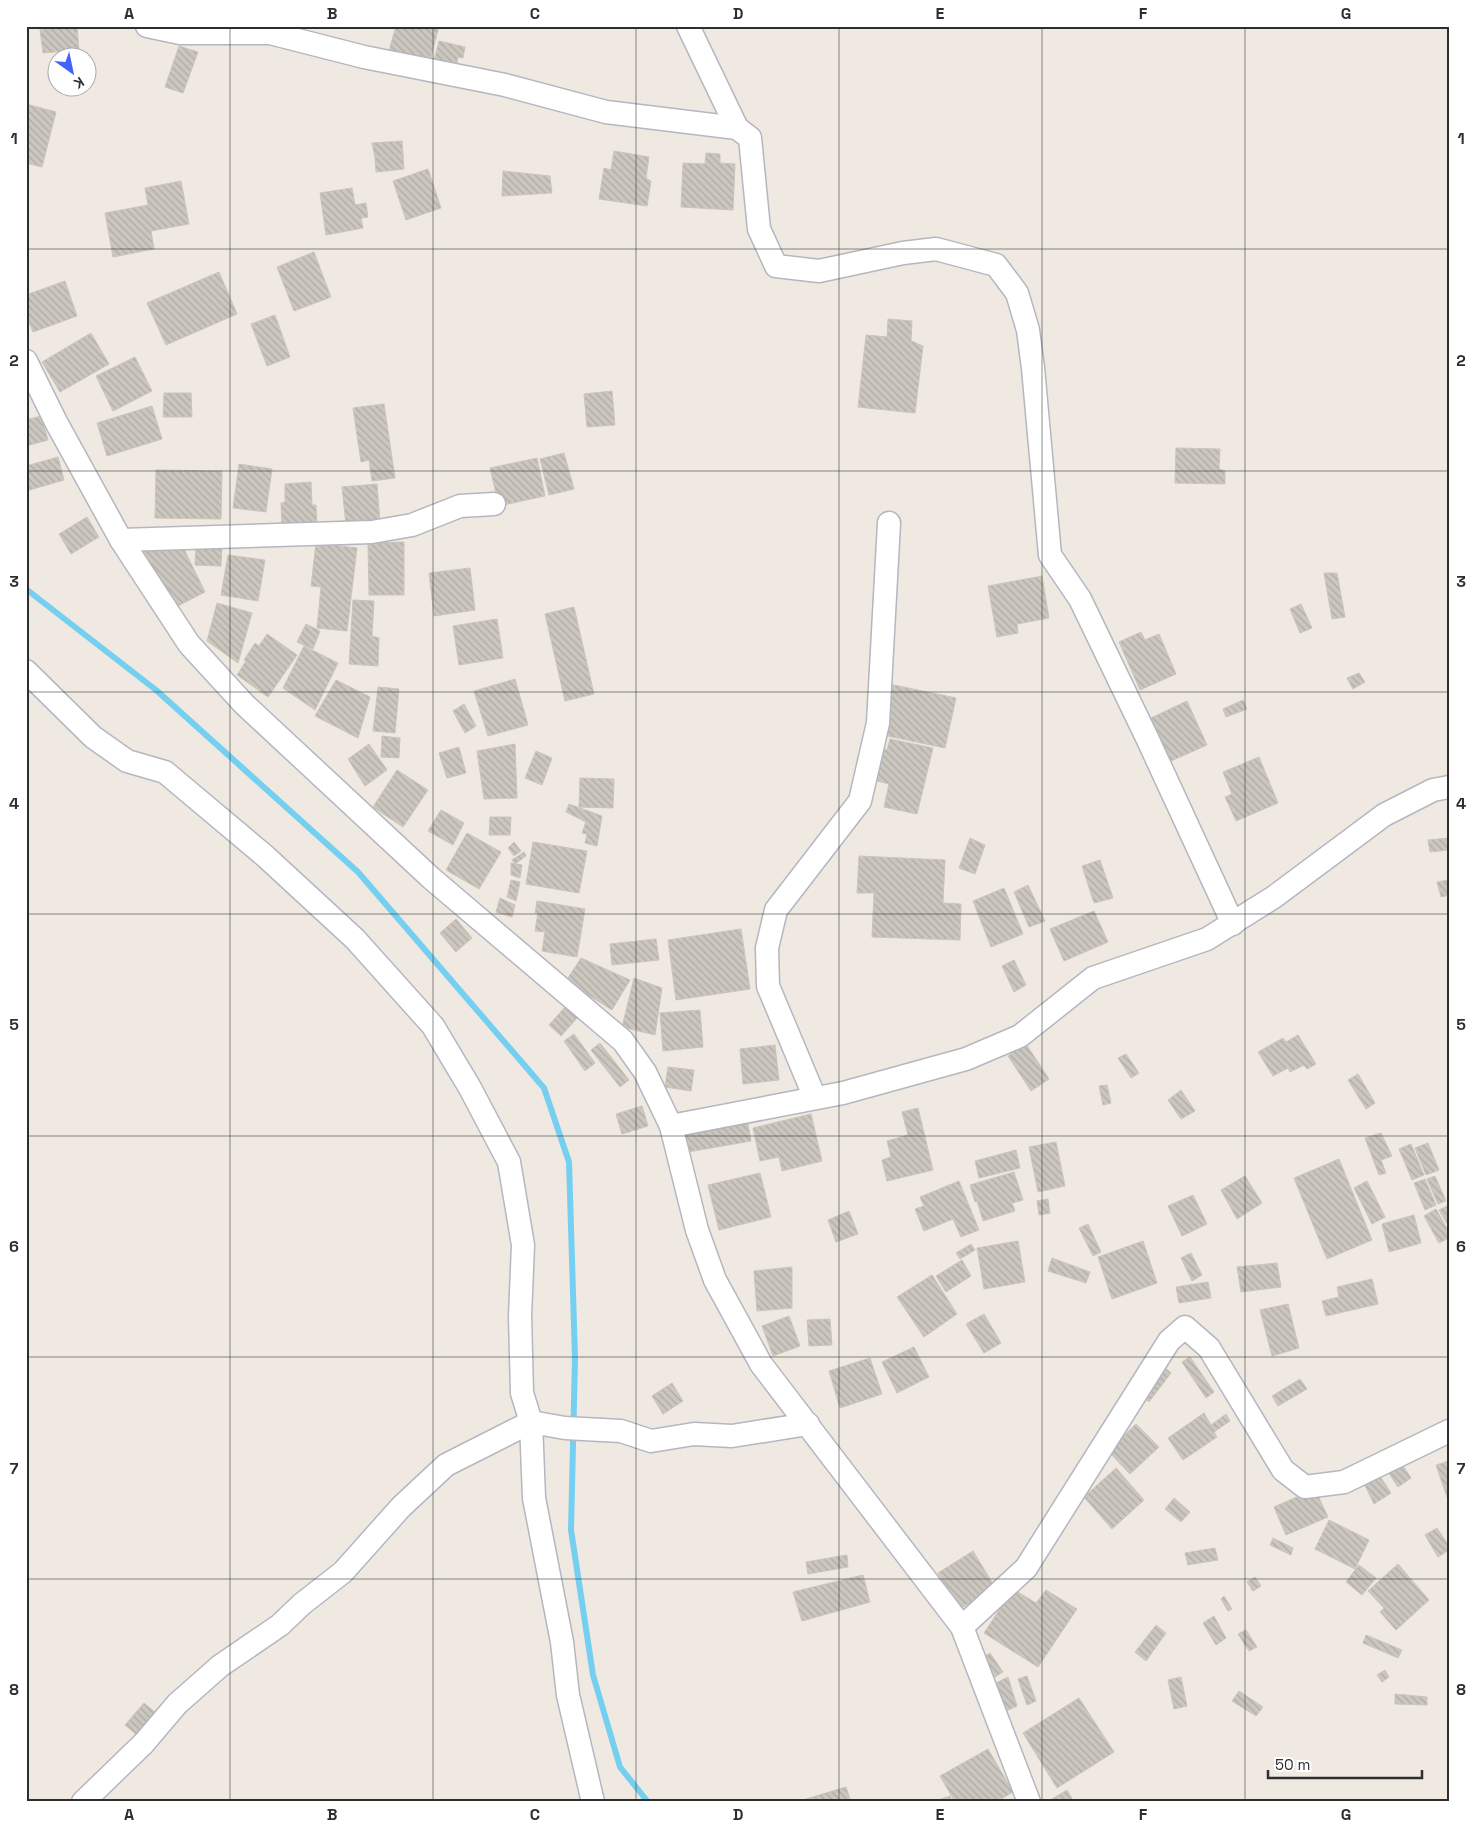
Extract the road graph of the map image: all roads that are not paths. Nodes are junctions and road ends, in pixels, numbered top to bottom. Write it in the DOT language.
graph roads {
  1 [pos="147,26"];
  2 [pos="688,26"];
  3 [pos="737,128"];
  4 [pos="26,361"];
  5 [pos="494,504"];
  6 [pos="889,523"];
  7 [pos="121,540"];
  8 [pos="26,670"];
  9 [pos="1449,787"];
  10 [pos="1233,924"];
  11 [pos="814,1098"];
  12 [pos="672,1126"];
  13 [pos="531,1422"];
  14 [pos="808,1424"];
  15 [pos="1449,1431"];
  16 [pos="962,1627"];
  17 [pos="83,1802"];
  18 [pos="593,1802"];
  19 [pos="1029,1802"];
  1 -- 3 [label="street"];
  2 -- 3 [label="street"];
  3 -- 10 [label="street"];
  4 -- 7 [label="street"];
  5 -- 7 [label="street"];
  6 -- 11 [label="street"];
  7 -- 12 [label="street"];
  8 -- 13 [label="street"];
  9 -- 10 [label="street"];
  10 -- 11 [label="street"];
  11 -- 12 [label="street"];
  12 -- 14 [label="street"];
  13 -- 14 [label="street"];
  13 -- 17 [label="street"];
  13 -- 18 [label="street"];
  14 -- 16 [label="street"];
  15 -- 16 [label="street"];
  16 -- 19 [label="street"];
}
